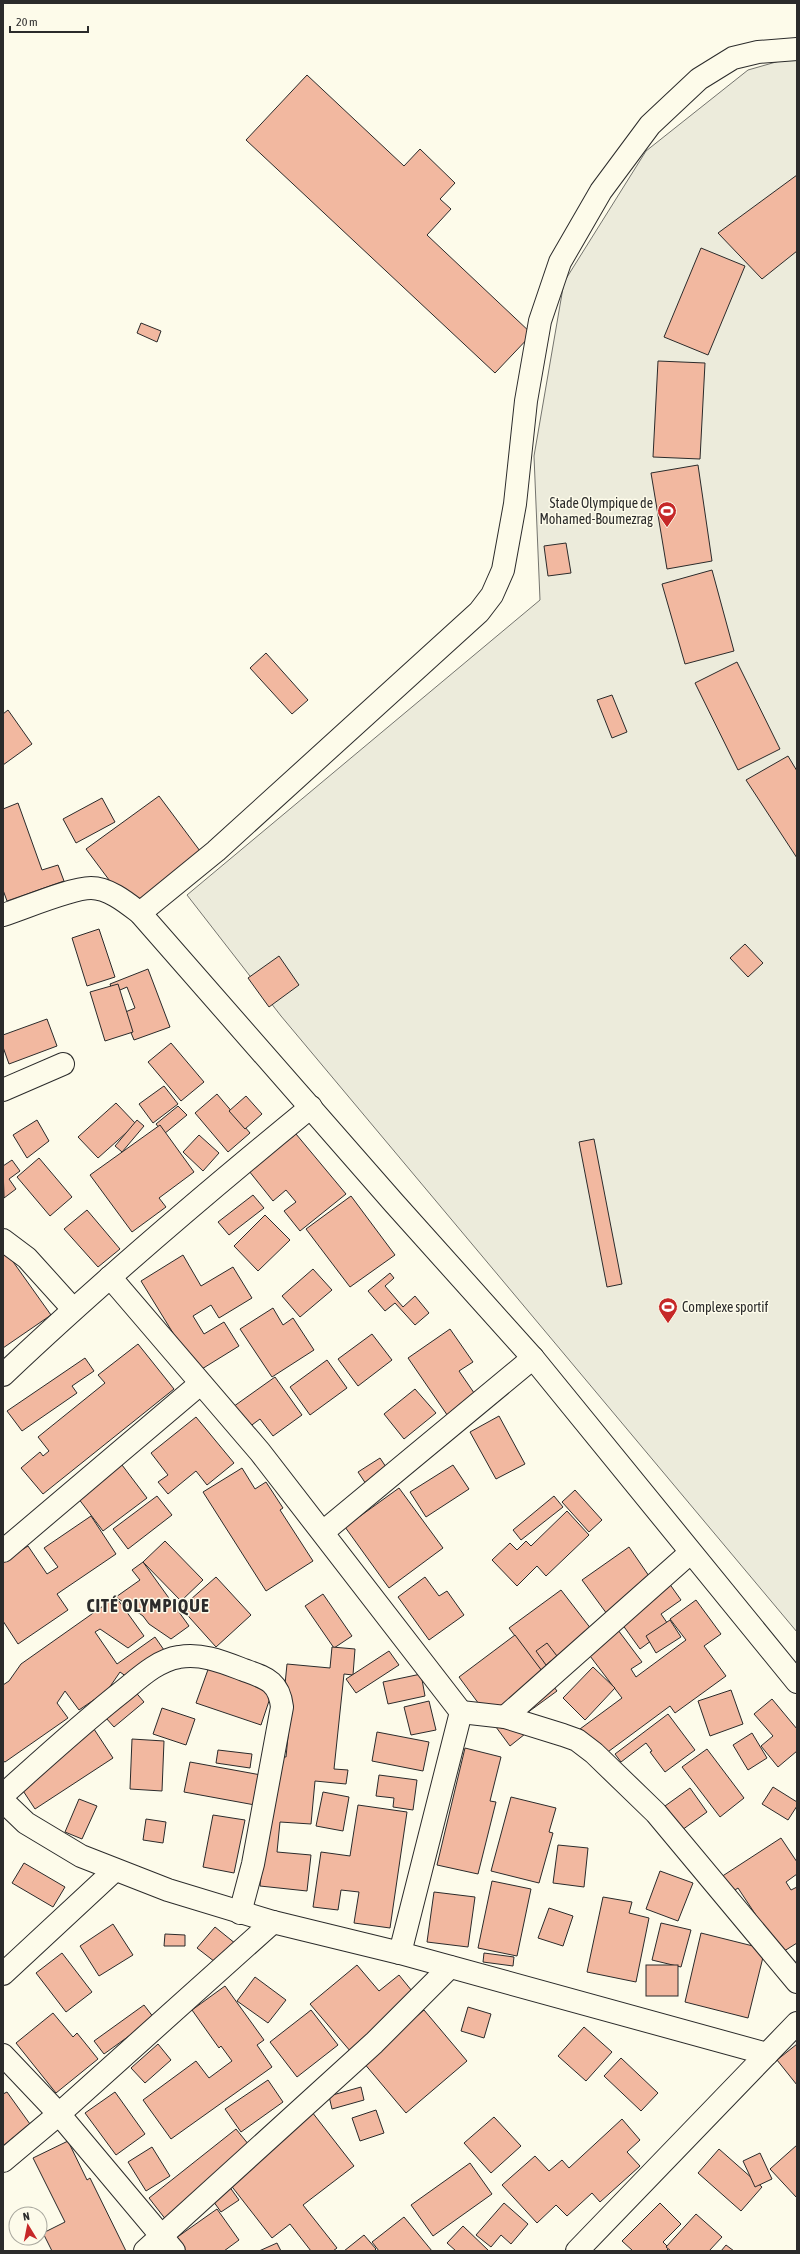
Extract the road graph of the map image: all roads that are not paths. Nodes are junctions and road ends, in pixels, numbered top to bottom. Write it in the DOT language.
graph roads {
  1 [pos="797,49"];
  2 [pos="140,913"];
  3 [pos="3,915"];
  4 [pos="63,1064"];
  5 [pos="3,1090"];
  6 [pos="311,1107"];
  7 [pos="3,1240"];
  8 [pos="110,1277"];
  9 [pos="73,1309"];
  10 [pos="533,1358"];
  11 [pos="3,1375"];
  12 [pos="200,1384"];
  13 [pos="323,1532"];
  14 [pos="3,1551"];
  15 [pos="690,1553"];
  16 [pos="797,1682"];
  17 [pos="461,1712"];
  18 [pos="505,1717"];
  19 [pos="3,1795"];
  20 [pos="3,1801"];
  21 [pos="115,1870"];
  22 [pos="240,1913"];
  23 [pos="273,1922"];
  24 [pos="400,1953"];
  25 [pos="450,1967"];
  26 [pos="3,1974"];
  27 [pos="797,1982"];
  28 [pos="797,2023"];
  29 [pos="767,2054"];
  30 [pos="3,2055"];
  31 [pos="59,2114"];
  32 [pos="3,2161"];
  33 [pos="168,2244"];
  34 [pos="145,2251"];
  35 [pos="577,2251"];
  1 -- 2 [label="street"];
  2 -- 3 [label="street"];
  2 -- 6 [label="street"];
  4 -- 5 [label="street"];
  6 -- 8 [label="street"];
  6 -- 10 [label="street"];
  7 -- 9 [label="street"];
  8 -- 9 [label="street"];
  8 -- 12 [label="street"];
  9 -- 11 [label="street"];
  10 -- 13 [label="street"];
  10 -- 15 [label="street"];
  12 -- 13 [label="street"];
  12 -- 14 [label="street"];
  13 -- 17 [label="street"];
  15 -- 16 [label="street"];
  15 -- 18 [label="street"];
  17 -- 18 [label="street"];
  17 -- 24 [label="street"];
  18 -- 27 [label="street"];
  19 -- 22 [label="street"];
  20 -- 21 [label="street"];
  21 -- 22 [label="street"];
  21 -- 26 [label="street"];
  22 -- 23 [label="street"];
  23 -- 24 [label="street"];
  23 -- 31 [label="street"];
  24 -- 25 [label="street"];
  25 -- 29 [label="street"];
  25 -- 33 [label="street"];
  28 -- 29 [label="street"];
  29 -- 35 [label="street"];
  30 -- 31 [label="street"];
  31 -- 32 [label="street"];
  31 -- 33 [label="street"];
  33 -- 34 [label="street"];
}
